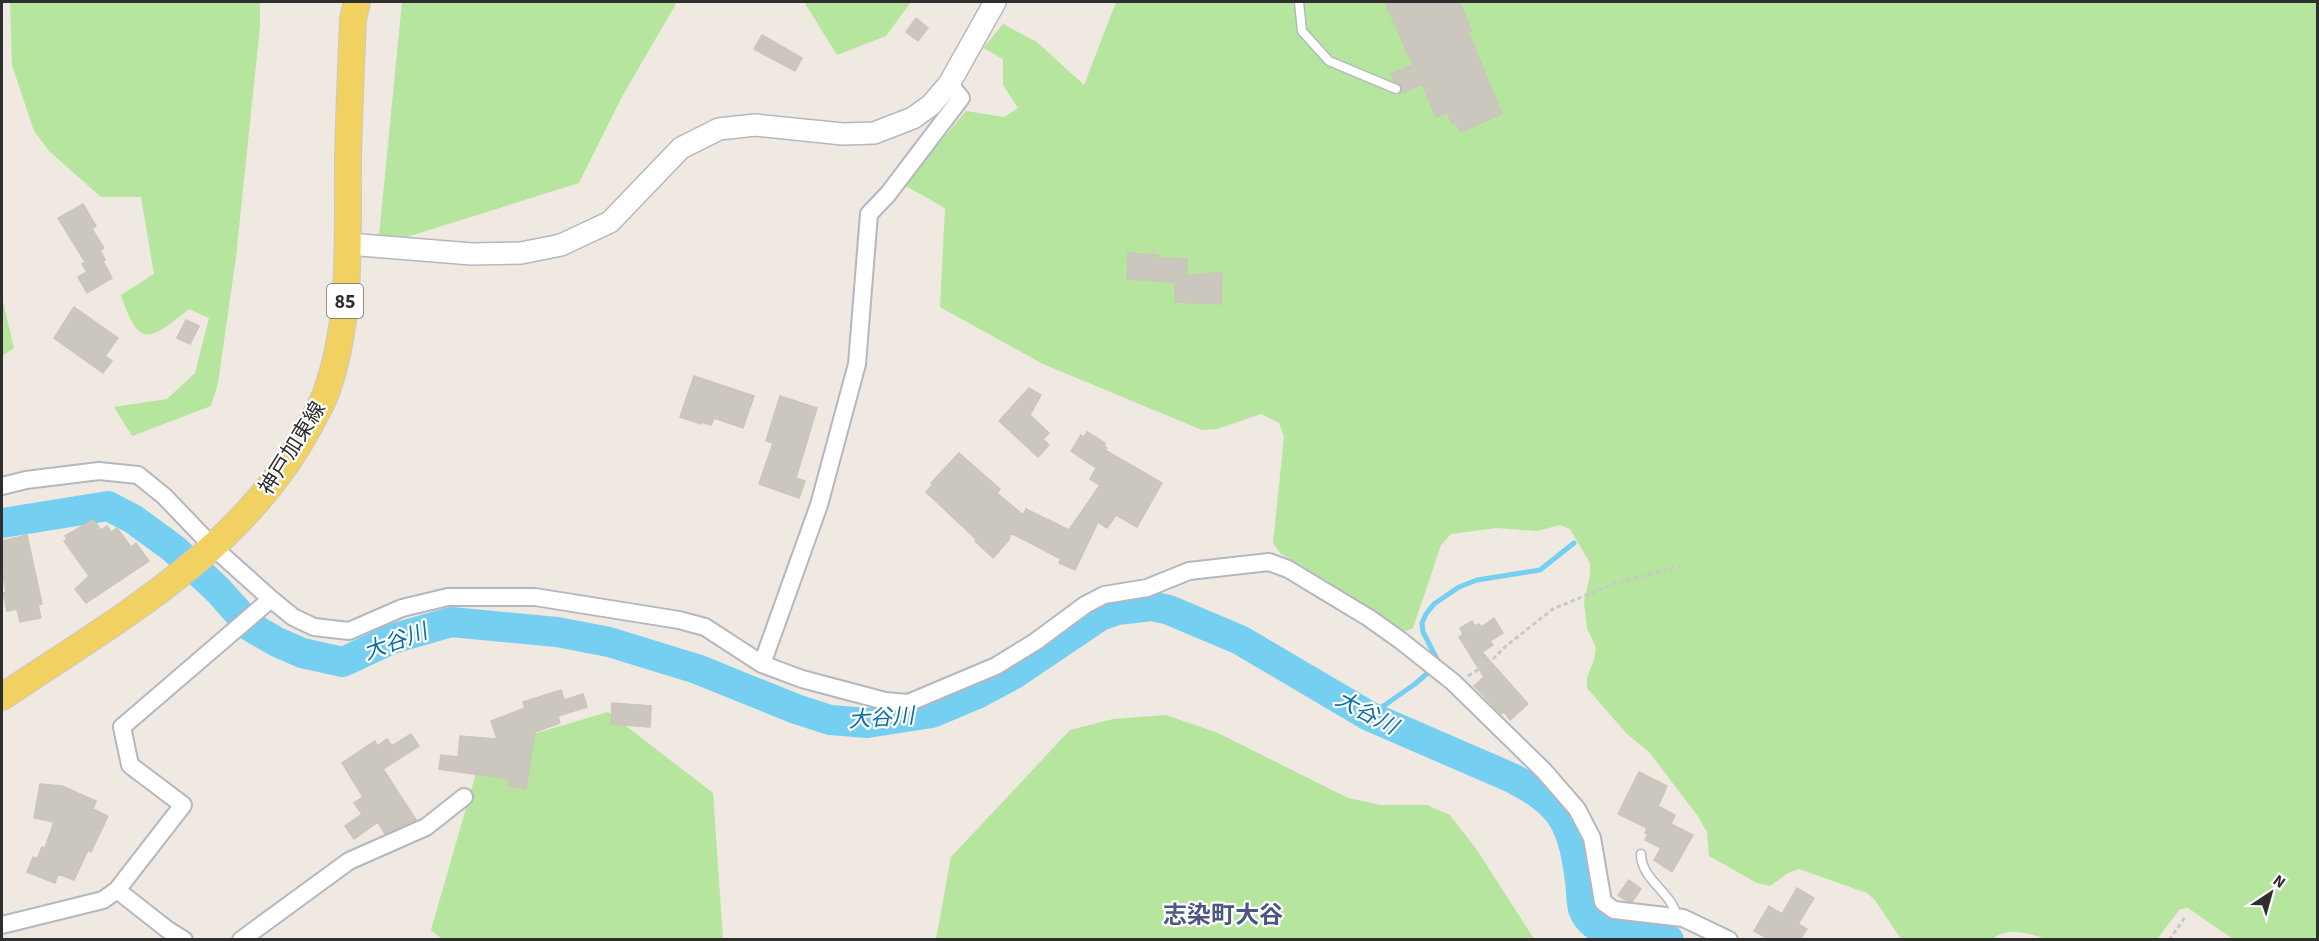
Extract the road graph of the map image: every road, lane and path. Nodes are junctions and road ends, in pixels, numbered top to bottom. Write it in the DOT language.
graph roads {
  1 [pos="357,2"];
  2 [pos="995,2"];
  3 [pos="1299,2"];
  4 [pos="949,84"];
  5 [pos="1396,89"];
  6 [pos="348,244"];
  7 [pos="2,486"];
  8 [pos="208,552"];
  9 [pos="1681,567"];
  10 [pos="266,603"];
  11 [pos="762,664"];
  12 [pos="1453,682"];
  13 [pos="2,697"];
  14 [pos="464,797"];
  15 [pos="1641,854"];
  16 [pos="117,890"];
  17 [pos="2186,916"];
  18 [pos="1677,917"];
  19 [pos="2,925"];
  20 [pos="184,939"];
  21 [pos="242,939"];
  22 [pos="1730,939"];
  23 [pos="2169,939"];
  1 -- 6 [label="main road, 神戸加東線 / 85"];
  2 -- 4 [label="street"];
  3 -- 5 [label="lane"];
  4 -- 6 [label="street"];
  4 -- 11 [label="street"];
  6 -- 8 [label="main road, 神戸加東線 / 85"];
  7 -- 8 [label="street"];
  8 -- 10 [label="street"];
  8 -- 13 [label="main road, 神戸加東線 / 85"];
  9 -- 12 [label="path"];
  10 -- 11 [label="street"];
  10 -- 16 [label="street"];
  11 -- 12 [label="street"];
  12 -- 18 [label="street"];
  14 -- 21 [label="street"];
  15 -- 18 [label="lane"];
  16 -- 19 [label="street"];
  16 -- 20 [label="street"];
  17 -- 23 [label="path"];
  18 -- 22 [label="street"];
}
